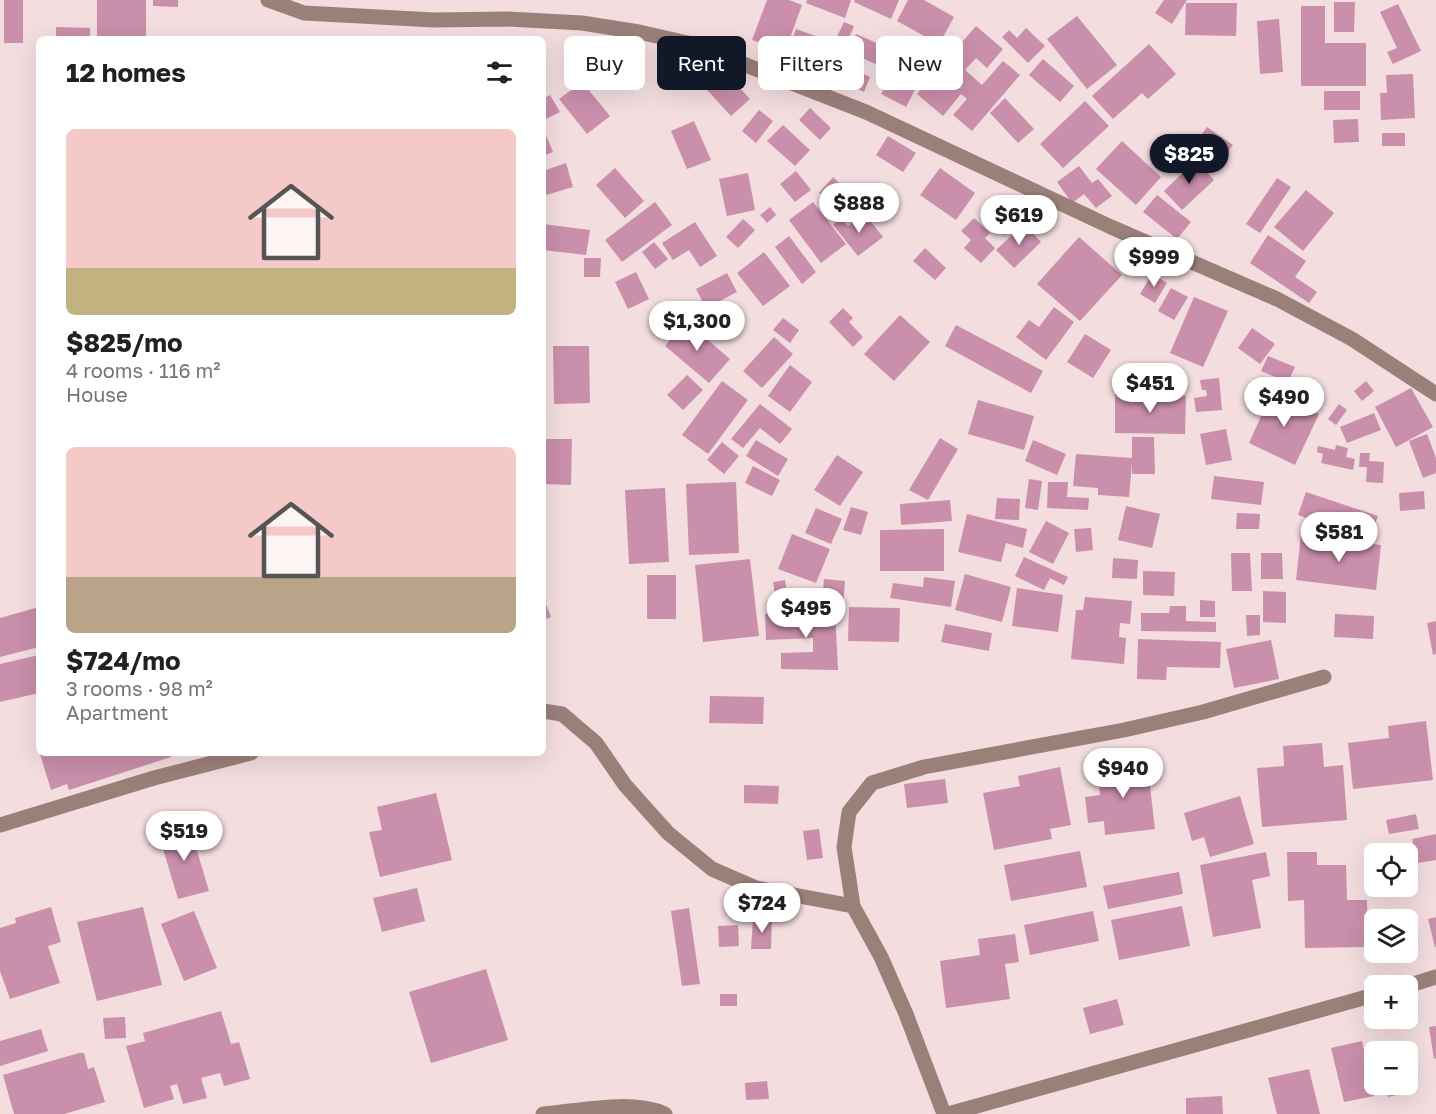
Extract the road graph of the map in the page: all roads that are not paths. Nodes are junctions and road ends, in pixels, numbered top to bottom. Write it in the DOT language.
graph roads {
  1 [pos="268,0"];
  2 [pos="1436,394"];
  3 [pos="1324,677"];
  4 [pos="546,711"];
  5 [pos="239,756"];
  6 [pos="0,825"];
  7 [pos="853,906"];
  8 [pos="1436,977"];
  9 [pos="1418,983"];
  10 [pos="1364,998"];
  11 [pos="543,1114"];
  12 [pos="665,1114"];
  13 [pos="946,1114"];
  1 -- 2 [label="street"];
  3 -- 7 [label="street"];
  4 -- 7 [label="street"];
  5 -- 6 [label="street"];
  7 -- 13 [label="street"];
  8 -- 9 [label="street"];
  10 -- 13 [label="street"];
  11 -- 12 [label="street"];
}
